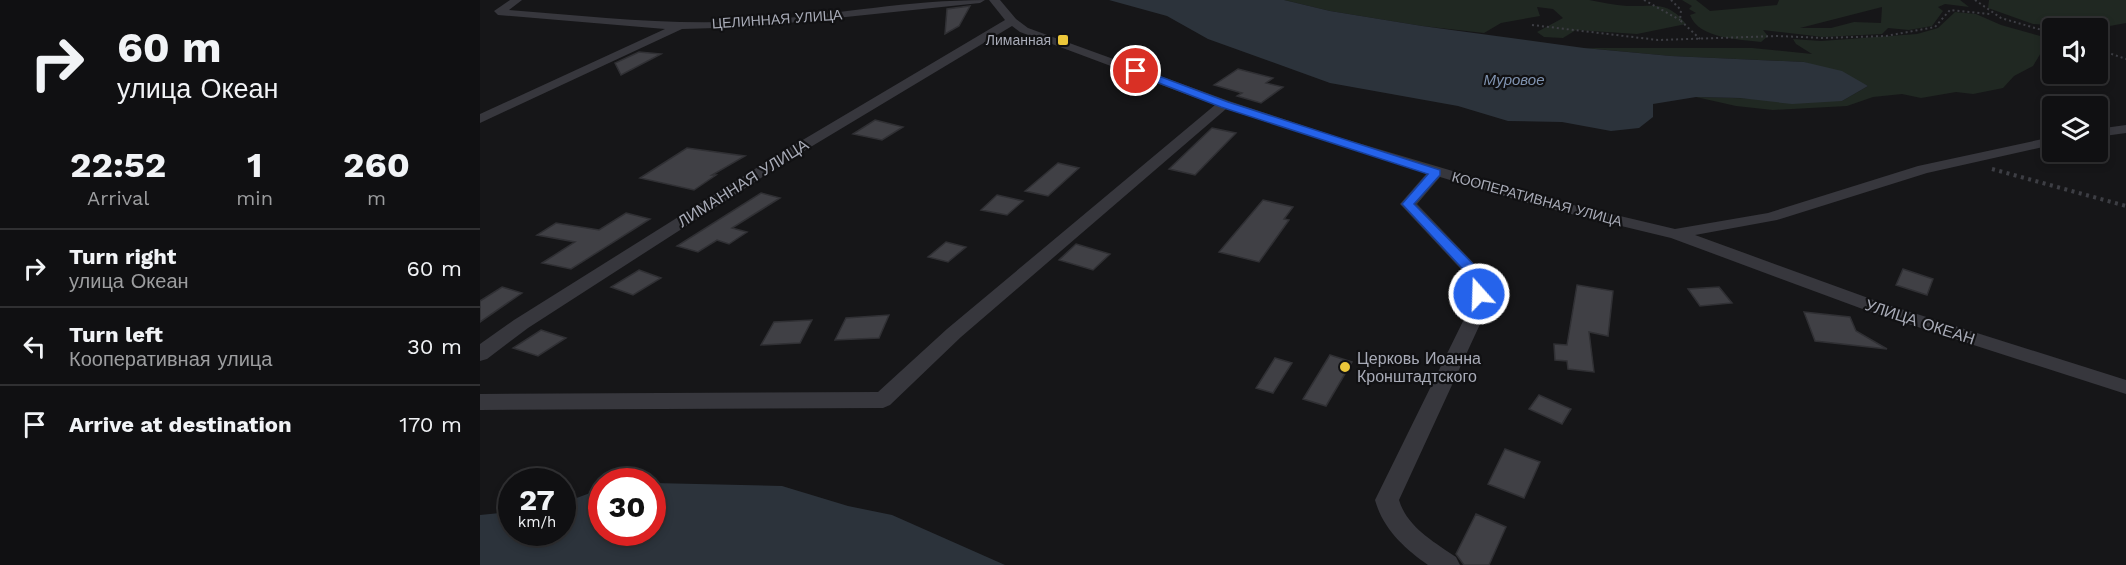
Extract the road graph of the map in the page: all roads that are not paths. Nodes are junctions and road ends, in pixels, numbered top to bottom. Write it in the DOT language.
graph roads {
  1 [pos="518,0"];
  2 [pos="980,0"];
  3 [pos="994,0"];
  4 [pos="1012,21"];
  5 [pos="680,26"];
  6 [pos="1224,104"];
  7 [pos="480,119"];
  8 [pos="2126,129"];
  9 [pos="2108,131"];
  10 [pos="2042,143"];
  11 [pos="1436,172"];
  12 [pos="1676,234"];
  13 [pos="1716,248"];
  14 [pos="480,354"];
  15 [pos="2126,387"];
  16 [pos="480,402"];
  17 [pos="1447,565"];
  1 -- 5 [label="street, ЦЕЛИННАЯ УЛИЦА"];
  2 -- 5 [label="street, ЦЕЛИННАЯ УЛИЦА"];
  3 -- 4 [label="street, КООПЕРАТИВНАЯ УЛИЦА"];
  4 -- 6 [label="street, КООПЕРАТИВНАЯ УЛИЦА"];
  4 -- 14 [label="street, ЛИМАННАЯ УЛИЦА"];
  5 -- 7 [label="street, ЦЕЛИННАЯ УЛИЦА"];
  6 -- 11 [label="street, КООПЕРАТИВНАЯ УЛИЦА"];
  6 -- 16 [label="street"];
  8 -- 9 [label="street"];
  10 -- 12 [label="street"];
  11 -- 12 [label="street, КООПЕРАТИВНАЯ УЛИЦА"];
  11 -- 17 [label="street"];
  12 -- 13 [label="street, КООПЕРАТИВНАЯ УЛИЦА"];
  13 -- 15 [label="street, УЛИЦА ОКЕАН"];
}
